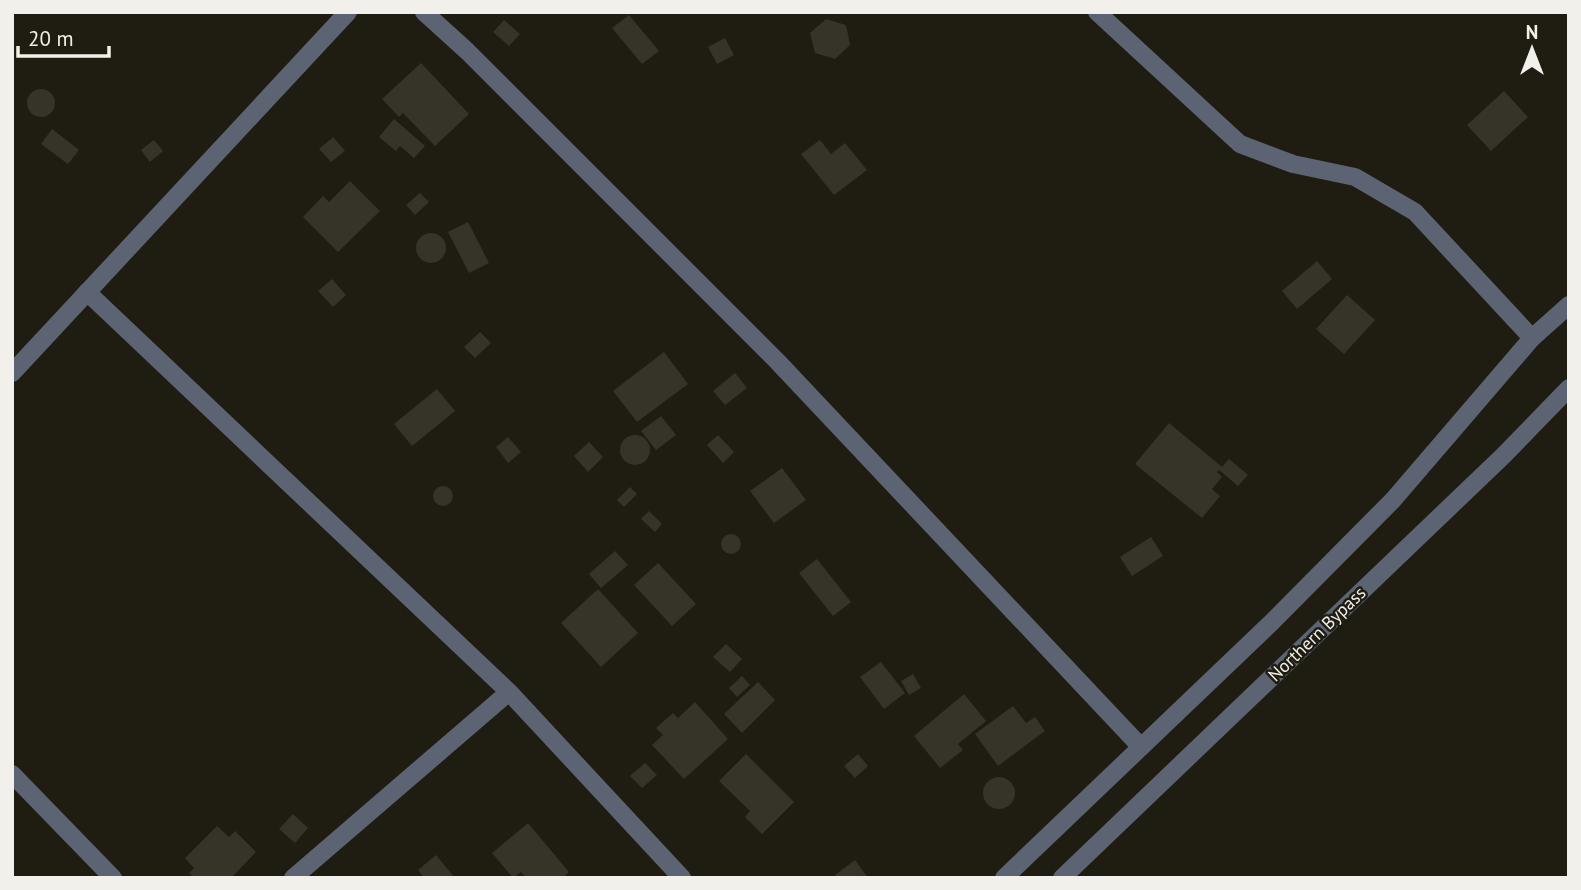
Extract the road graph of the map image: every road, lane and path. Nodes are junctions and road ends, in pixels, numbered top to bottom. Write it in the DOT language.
graph roads {
  1 [pos="348,12"];
  2 [pos="424,12"];
  3 [pos="1097,12"];
  4 [pos="88,292"];
  5 [pos="1569,305"];
  6 [pos="1532,338"];
  7 [pos="12,373"];
  8 [pos="1569,388"];
  9 [pos="509,692"];
  10 [pos="1142,747"];
  11 [pos="12,774"];
  12 [pos="113,878"];
  13 [pos="293,878"];
  14 [pos="682,878"];
  15 [pos="1004,878"];
  16 [pos="1062,878"];
  1 -- 4 [label="street"];
  2 -- 10 [label="street"];
  3 -- 6 [label="street"];
  4 -- 7 [label="street"];
  4 -- 9 [label="street"];
  5 -- 6 [label="street"];
  6 -- 10 [label="street"];
  8 -- 16 [label="street, Northern Bypass"];
  9 -- 13 [label="street"];
  9 -- 14 [label="street"];
  10 -- 15 [label="street"];
  11 -- 12 [label="street"];
}
